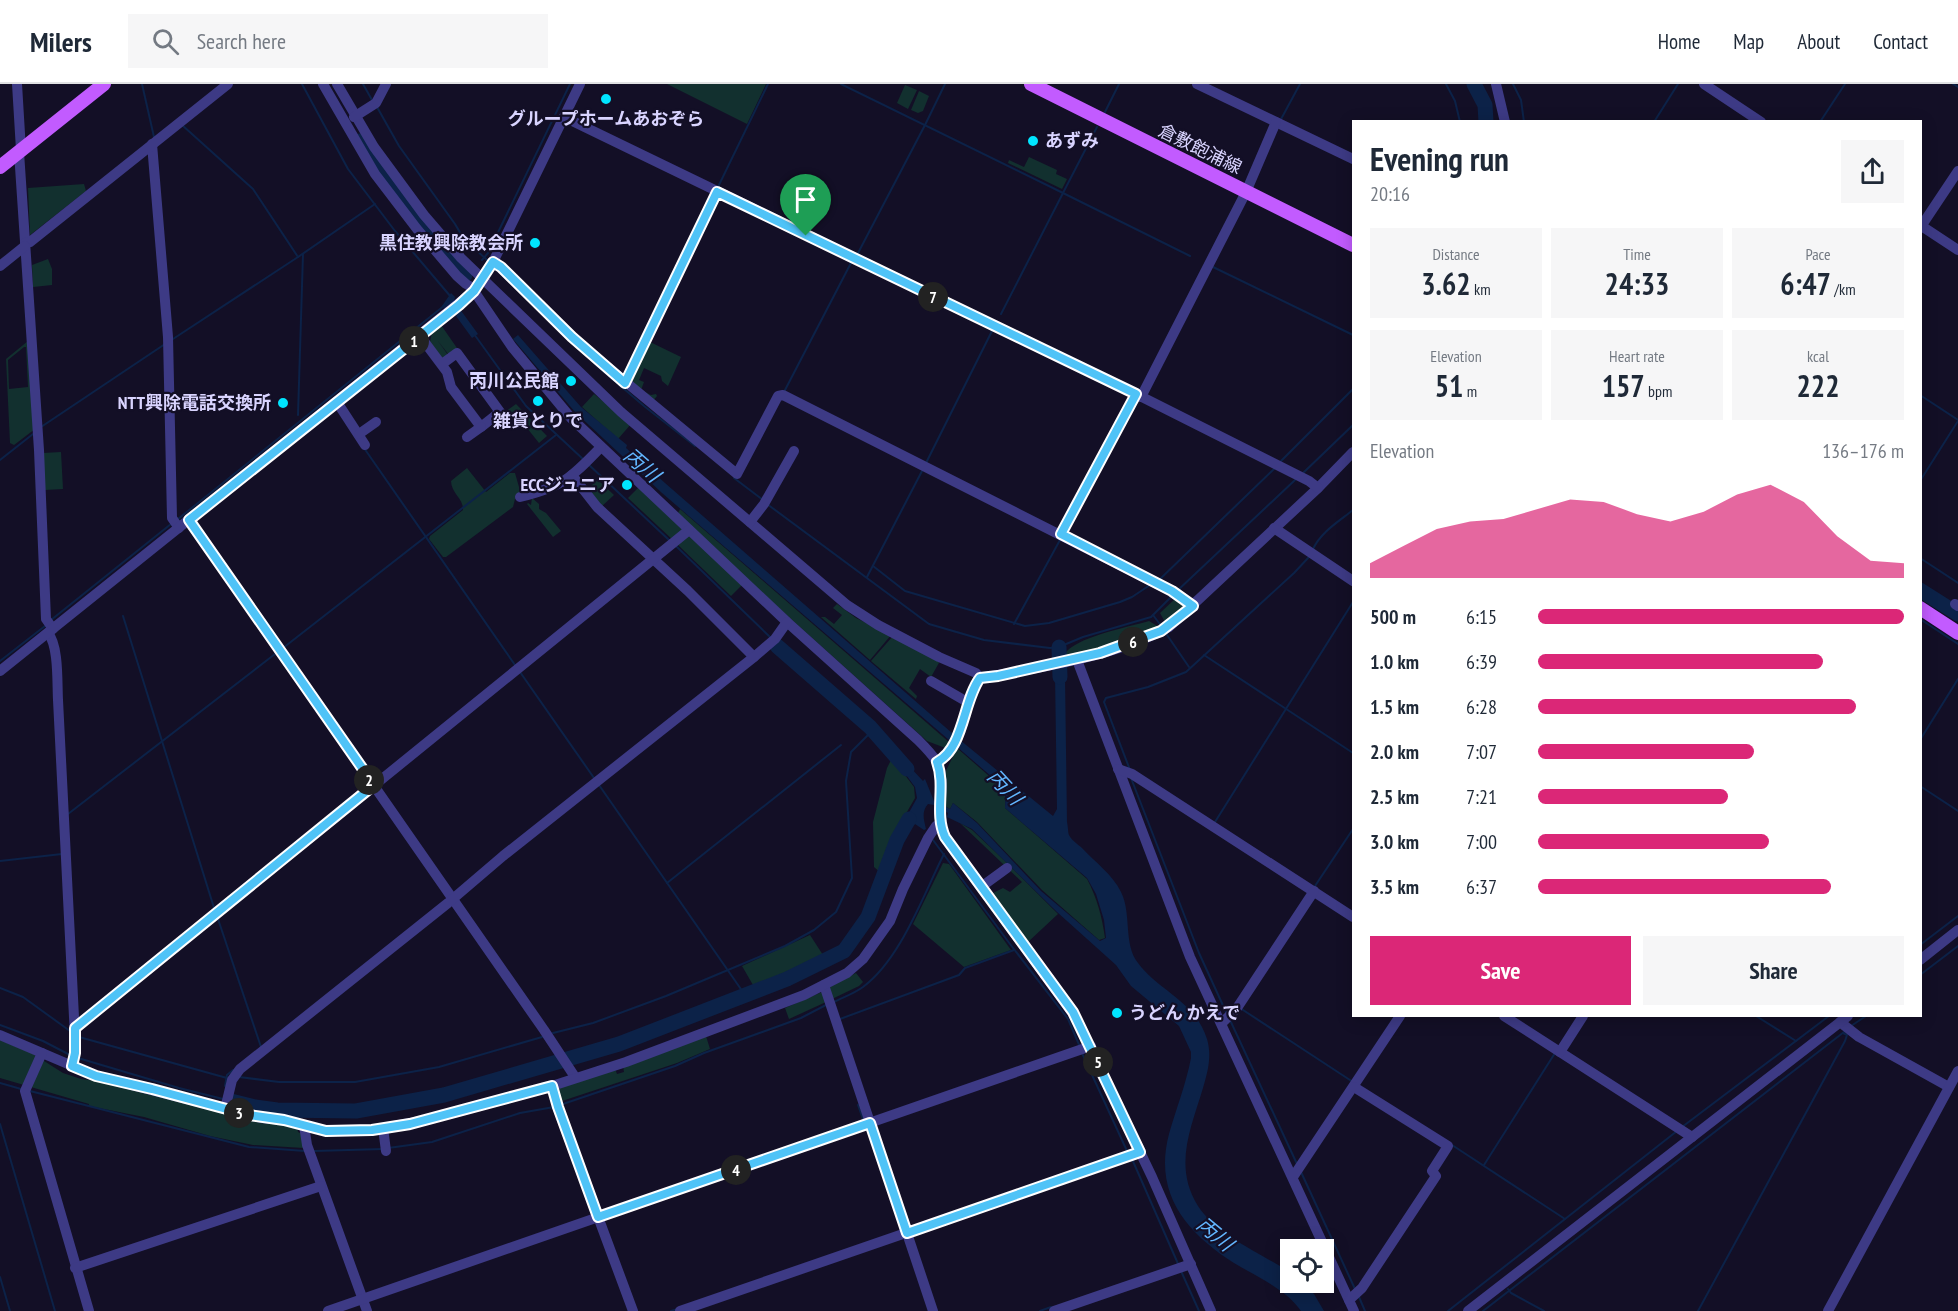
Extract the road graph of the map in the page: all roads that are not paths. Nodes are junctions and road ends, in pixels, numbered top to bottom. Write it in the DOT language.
graph roads {
  1 [pos="17,84"];
  2 [pos="104,84"];
  3 [pos="228,84"];
  4 [pos="322,84"];
  5 [pos="337,84"];
  6 [pos="386,84"];
  7 [pos="580,84"];
  8 [pos="1031,84"];
  9 [pos="1197,84"];
  10 [pos="1496,84"];
  11 [pos="1704,84"];
  12 [pos="354,117"];
  13 [pos="564,117"];
  14 [pos="1505,120"];
  15 [pos="1758,120"];
  16 [pos="1278,123"];
  17 [pos="152,144"];
  18 [pos="20,151"];
  19 [pos="1352,159"];
  20 [pos="0,167"];
  21 [pos="1958,171"];
  22 [pos="1246,192"];
  23 [pos="716,193"];
  24 [pos="1922,223"];
  25 [pos="1922,227"];
  26 [pos="27,244"];
  27 [pos="1352,245"];
  28 [pos="1958,250"];
  29 [pos="493,262"];
  30 [pos="0,266"];
  31 [pos="482,278"];
  32 [pos="474,290"];
  33 [pos="420,336"];
  34 [pos="442,364"];
  35 [pos="624,382"];
  36 [pos="1137,396"];
  37 [pos="337,402"];
  38 [pos="376,422"];
  39 [pos="481,427"];
  40 [pos="359,434"];
  41 [pos="467,437"];
  42 [pos="365,445"];
  43 [pos="601,447"];
  44 [pos="794,451"];
  45 [pos="1352,454"];
  46 [pos="572,475"];
  47 [pos="1313,485"];
  48 [pos="520,497"];
  49 [pos="189,520"];
  50 [pos="750,522"];
  51 [pos="176,524"];
  52 [pos="1274,528"];
  53 [pos="689,530"];
  54 [pos="1061,534"];
  55 [pos="652,557"];
  56 [pos="1352,580"];
  57 [pos="1193,606"];
  58 [pos="1922,609"];
  59 [pos="787,622"];
  60 [pos="50,627"];
  61 [pos="1958,633"];
  62 [pos="753,656"];
  63 [pos="1077,660"];
  64 [pos="0,671"];
  65 [pos="980,678"];
  66 [pos="931,681"];
  67 [pos="969,703"];
  68 [pos="937,762"];
  69 [pos="1126,771"];
  70 [pos="374,785"];
  71 [pos="940,820"];
  72 [pos="1007,868"];
  73 [pos="981,887"];
  74 [pos="1313,893"];
  75 [pos="452,898"];
  76 [pos="1352,916"];
  77 [pos="1958,930"];
  78 [pos="1922,953"];
  79 [pos="824,985"];
  80 [pos="1231,1014"];
  81 [pos="1399,1017"];
  82 [pos="1506,1017"];
  83 [pos="1582,1017"];
  84 [pos="1846,1024"];
  85 [pos="75,1028"];
  86 [pos="0,1035"];
  87 [pos="1084,1048"];
  88 [pos="1558,1051"];
  89 [pos="42,1053"];
  90 [pos="74,1060"];
  91 [pos="1958,1071"];
  92 [pos="575,1077"];
  93 [pos="1355,1085"];
  94 [pos="552,1086"];
  95 [pos="1947,1086"];
  96 [pos="227,1103"];
  97 [pos="868,1123"];
  98 [pos="304,1125"];
  99 [pos="383,1128"];
  100 [pos="1684,1132"];
  101 [pos="386,1149"];
  102 [pos="1133,1154"];
  103 [pos="1297,1171"];
  104 [pos="319,1187"];
  105 [pos="596,1218"];
  106 [pos="905,1232"];
  107 [pos="79,1266"];
  108 [pos="1184,1267"];
  109 [pos="1354,1295"];
  110 [pos="360,1300"];
  111 [pos="89,1311"];
  112 [pos="328,1311"];
  113 [pos="367,1311"];
  114 [pos="633,1311"];
  115 [pos="680,1311"];
  116 [pos="933,1311"];
  117 [pos="1054,1311"];
  118 [pos="1211,1311"];
  119 [pos="1354,1311"];
  120 [pos="1468,1311"];
  121 [pos="1828,1311"];
  1 -- 18 [label="street"];
  2 -- 18 [label="main road"];
  3 -- 17 [label="street"];
  4 -- 32 [label="street"];
  5 -- 12 [label="street"];
  6 -- 12 [label="street"];
  7 -- 13 [label="street"];
  8 -- 22 [label="main road, 倉敷飽浦線"];
  9 -- 16 [label="street"];
  10 -- 14 [label="street"];
  11 -- 15 [label="street"];
  12 -- 31 [label="street"];
  13 -- 23 [label="street"];
  13 -- 29 [label="street"];
  16 -- 19 [label="street"];
  16 -- 22 [label="street"];
  17 -- 26 [label="street"];
  17 -- 51 [label="street"];
  18 -- 20 [label="main road"];
  18 -- 26 [label="street"];
  21 -- 24 [label="street"];
  22 -- 27 [label="main road, 倉敷飽浦線"];
  22 -- 36 [label="street"];
  23 -- 35 [label="street"];
  23 -- 36 [label="street"];
  25 -- 28 [label="street"];
  26 -- 30 [label="street"];
  26 -- 60 [label="street"];
  29 -- 31 [label="street"];
  29 -- 35 [label="street"];
  31 -- 32 [label="street"];
  31 -- 50 [label="street"];
  32 -- 33 [label="street"];
  32 -- 43 [label="street"];
  33 -- 34 [label="street"];
  33 -- 37 [label="street"];
  34 -- 39 [label="street"];
  34 -- 39 [label="street"];
  35 -- 54 [label="street"];
  36 -- 47 [label="street"];
  36 -- 54 [label="street"];
  37 -- 40 [label="street"];
  37 -- 49 [label="street"];
  38 -- 40 [label="street"];
  39 -- 41 [label="street"];
  40 -- 42 [label="street"];
  43 -- 46 [label="street"];
  43 -- 53 [label="street"];
  44 -- 50 [label="street"];
  45 -- 47 [label="street"];
  46 -- 48 [label="street"];
  46 -- 55 [label="street"];
  47 -- 52 [label="street"];
  49 -- 51 [label="street"];
  49 -- 70 [label="street"];
  50 -- 65 [label="street"];
  51 -- 60 [label="street"];
  52 -- 56 [label="street"];
  52 -- 57 [label="street"];
  53 -- 55 [label="street"];
  53 -- 59 [label="street"];
  54 -- 57 [label="street"];
  55 -- 62 [label="street"];
  55 -- 70 [label="street"];
  57 -- 63 [label="street"];
  58 -- 61 [label="main road"];
  59 -- 62 [label="street"];
  59 -- 68 [label="street"];
  60 -- 64 [label="street"];
  60 -- 85 [label="street"];
  62 -- 75 [label="street"];
  63 -- 65 [label="street"];
  63 -- 69 [label="street"];
  65 -- 67 [label="street"];
  66 -- 67 [label="street"];
  67 -- 68 [label="street"];
  68 -- 71 [label="street"];
  69 -- 74 [label="street"];
  69 -- 80 [label="street"];
  70 -- 75 [label="street"];
  70 -- 85 [label="street"];
  71 -- 73 [label="street"];
  71 -- 79 [label="street"];
  72 -- 73 [label="street"];
  73 -- 87 [label="street"];
  74 -- 76 [label="street"];
  74 -- 80 [label="street"];
  75 -- 92 [label="street"];
  75 -- 96 [label="street"];
  77 -- 78 [label="street"];
  79 -- 92 [label="street"];
  79 -- 97 [label="street"];
  80 -- 103 [label="street"];
  81 -- 93 [label="street"];
  82 -- 88 [label="street"];
  83 -- 88 [label="street"];
  84 -- 95 [label="street"];
  84 -- 100 [label="street"];
  85 -- 90 [label="street"];
  86 -- 89 [label="street"];
  87 -- 97 [label="street"];
  87 -- 102 [label="street"];
  88 -- 100 [label="street"];
  89 -- 90 [label="street"];
  89 -- 107 [label="street"];
  90 -- 96 [label="street"];
  91 -- 95 [label="street"];
  92 -- 94 [label="street"];
  93 -- 103 [label="street"];
  93 -- 109 [label="street"];
  94 -- 99 [label="street"];
  94 -- 105 [label="street"];
  95 -- 121 [label="street"];
  96 -- 98 [label="street"];
  97 -- 105 [label="street"];
  97 -- 106 [label="street"];
  98 -- 99 [label="street"];
  98 -- 104 [label="street"];
  99 -- 101 [label="street"];
  100 -- 120 [label="street"];
  102 -- 106 [label="street"];
  102 -- 108 [label="street"];
  103 -- 109 [label="street"];
  104 -- 107 [label="street"];
  104 -- 110 [label="street"];
  105 -- 110 [label="street"];
  105 -- 114 [label="street"];
  106 -- 115 [label="street"];
  106 -- 116 [label="street"];
  107 -- 111 [label="street"];
  108 -- 117 [label="street"];
  108 -- 118 [label="street"];
  109 -- 119 [label="street"];
  110 -- 112 [label="street"];
  110 -- 113 [label="street"];
}
